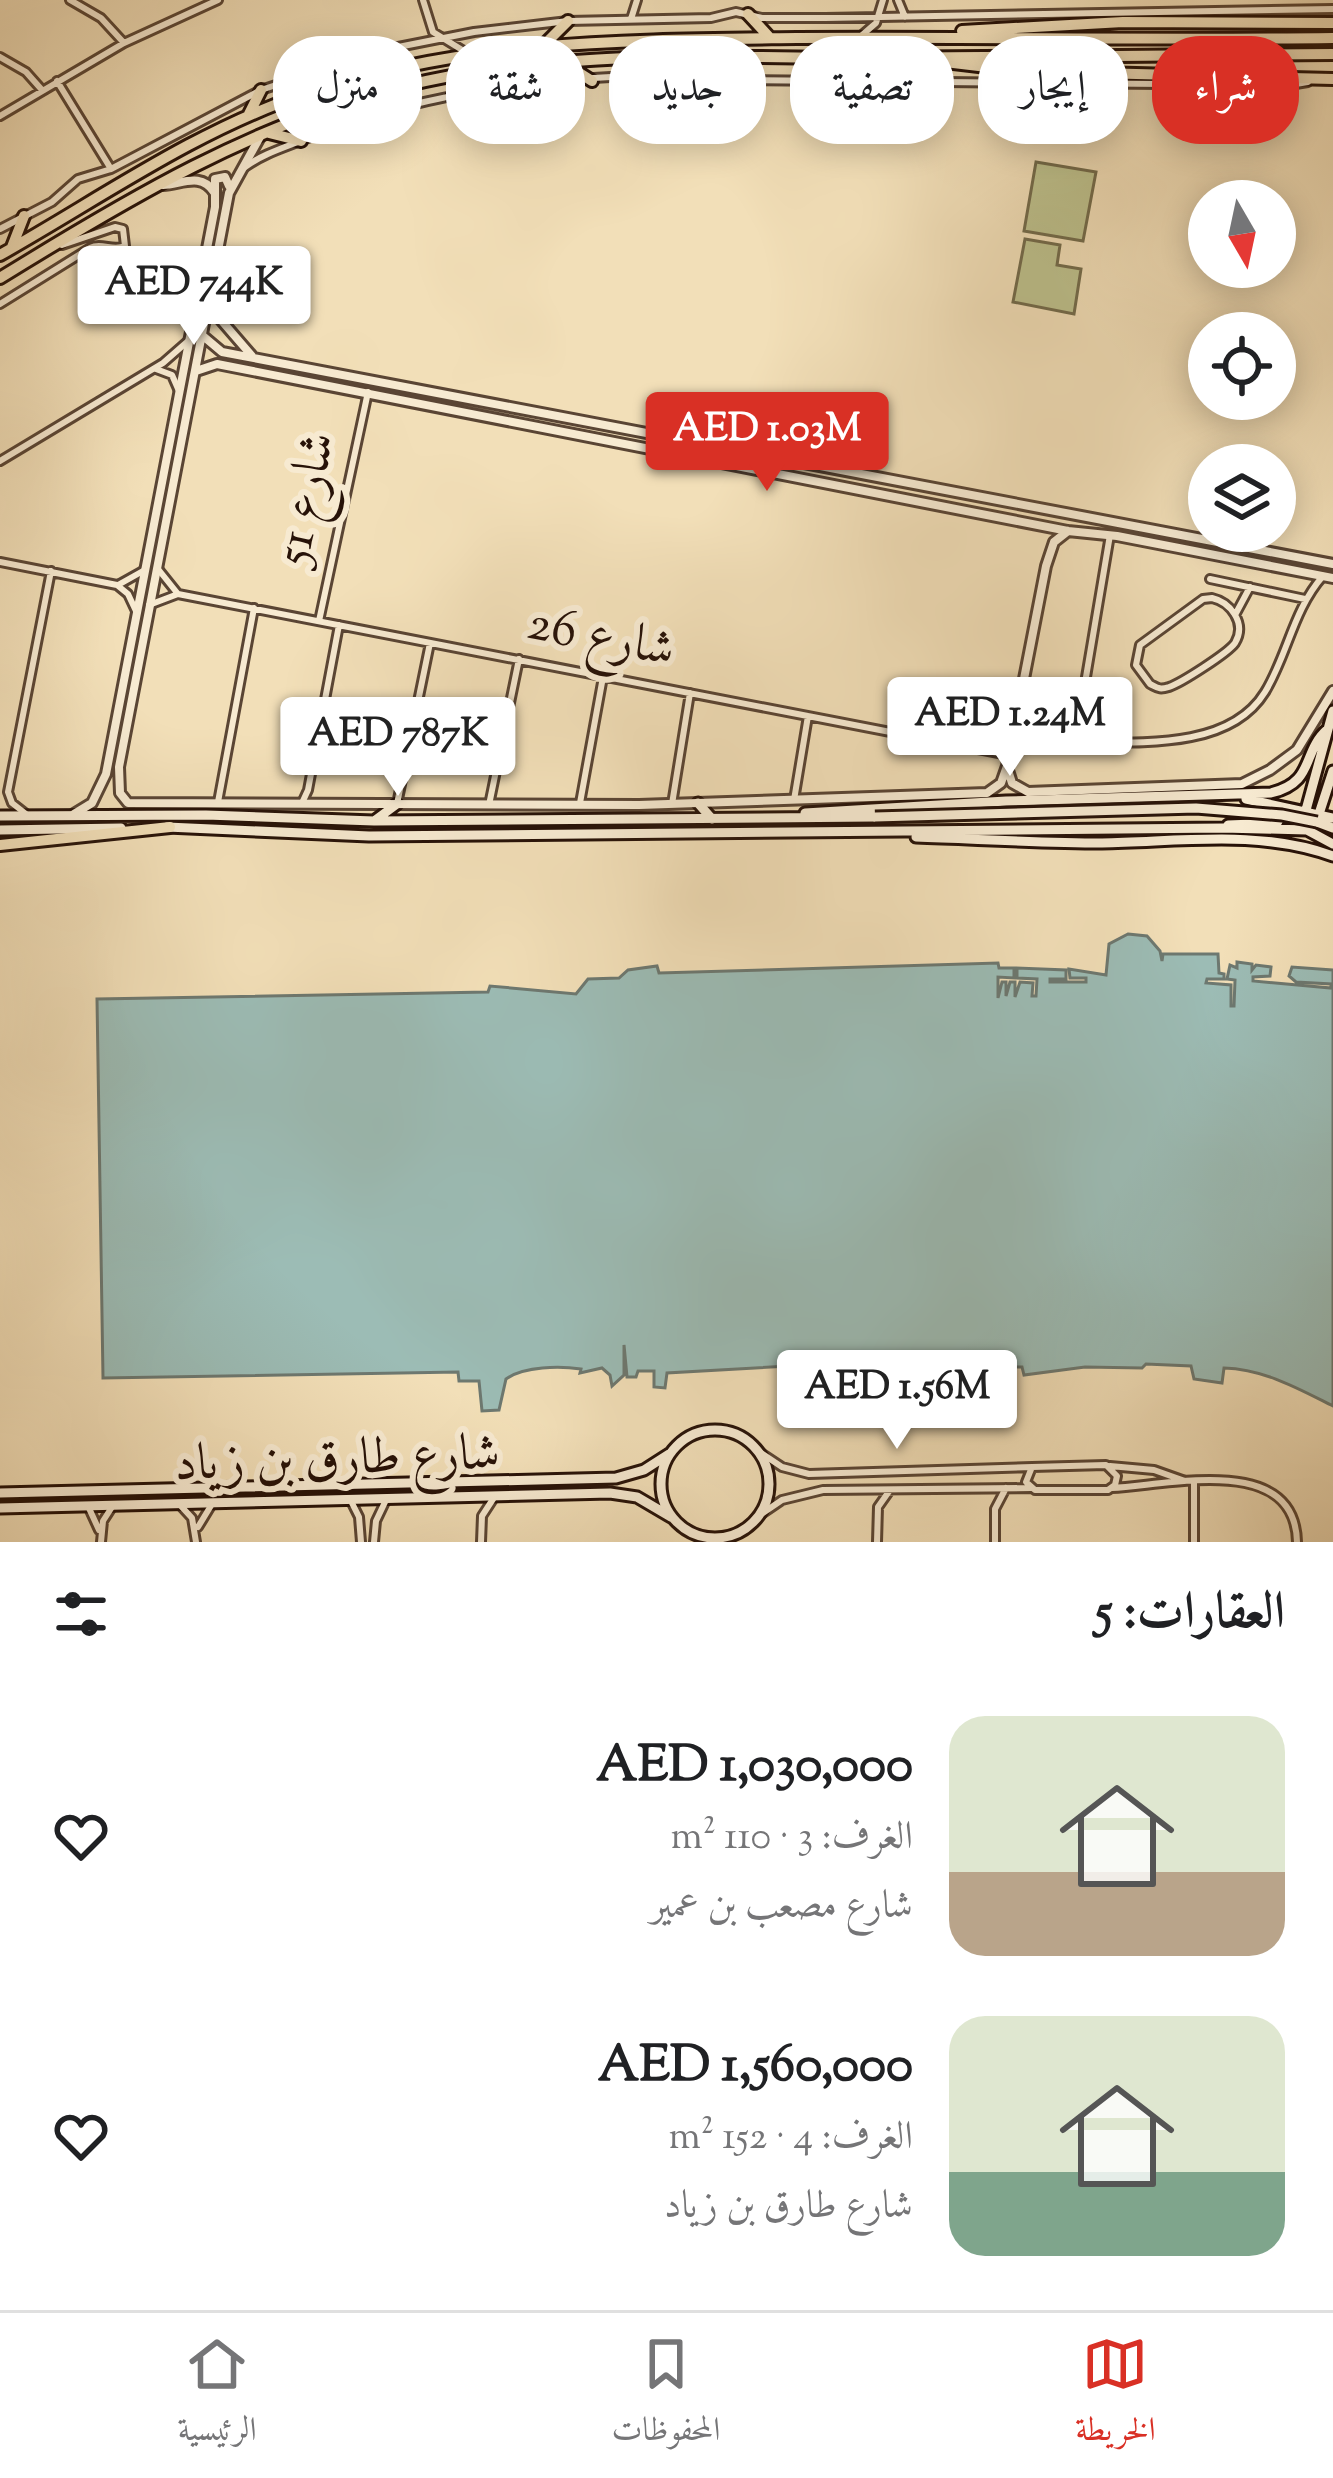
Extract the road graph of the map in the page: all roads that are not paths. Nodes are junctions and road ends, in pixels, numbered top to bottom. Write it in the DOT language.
graph roads {
  1 [pos="70,0"];
  2 [pos="218,0"];
  3 [pos="423,0"];
  4 [pos="637,0"];
  5 [pos="883,0"];
  6 [pos="898,0"];
  7 [pos="1239,12"];
  8 [pos="1109,13"];
  9 [pos="748,14"];
  10 [pos="905,16"];
  11 [pos="879,17"];
  12 [pos="1332,19"];
  13 [pos="629,20"];
  14 [pos="568,21"];
  15 [pos="1123,22"];
  16 [pos="1252,22"];
  17 [pos="428,26"];
  18 [pos="552,36"];
  19 [pos="862,36"];
  20 [pos="936,36"];
  21 [pos="422,37"];
  22 [pos="954,37"];
  23 [pos="438,38"];
  24 [pos="770,38"];
  25 [pos="790,38"];
  26 [pos="1333,38"];
  27 [pos="422,41"];
  28 [pos="446,42"];
  29 [pos="124,43"];
  30 [pos="585,43"];
  31 [pos="1333,54"];
  32 [pos="0,57"];
  33 [pos="954,57"];
  34 [pos="446,58"];
  35 [pos="790,59"];
  36 [pos="954,61"];
  37 [pos="585,62"];
  38 [pos="1152,75"];
  39 [pos="585,77"];
  40 [pos="1299,77"];
  41 [pos="446,78"];
  42 [pos="1331,78"];
  43 [pos="790,79"];
  44 [pos="57,81"];
  45 [pos="585,81"];
  46 [pos="592,81"];
  47 [pos="1152,81"];
  48 [pos="954,83"];
  49 [pos="1146,84"];
  50 [pos="273,86"];
  51 [pos="42,90"];
  52 [pos="261,90"];
  53 [pos="248,115"];
  54 [pos="0,116"];
  55 [pos="264,133"];
  56 [pos="273,135"];
  57 [pos="294,144"];
  58 [pos="111,169"];
  59 [pos="240,172"];
  60 [pos="155,186"];
  61 [pos="214,193"];
  62 [pos="229,193"];
  63 [pos="24,216"];
  64 [pos="0,229"];
  65 [pos="47,249"];
  66 [pos="5,252"];
  67 [pos="0,278"];
  68 [pos="0,304"];
  69 [pos="208,305"];
  70 [pos="202,334"];
  71 [pos="190,339"];
  72 [pos="222,352"];
  73 [pos="253,357"];
  74 [pos="217,364"];
  75 [pos="153,369"];
  76 [pos="195,371"];
  77 [pos="179,391"];
  78 [pos="368,392"];
  79 [pos="0,461"];
  80 [pos="1038,525"];
  81 [pos="1068,531"];
  82 [pos="1113,536"];
  83 [pos="0,562"];
  84 [pos="1333,564"];
  85 [pos="156,566"];
  86 [pos="1046,566"];
  87 [pos="145,569"];
  88 [pos="51,572"];
  89 [pos="1306,572"];
  90 [pos="1328,577"];
  91 [pos="1210,579"];
  92 [pos="117,585"];
  93 [pos="1250,587"];
  94 [pos="178,593"];
  95 [pos="1305,599"];
  96 [pos="149,605"];
  97 [pos="254,608"];
  98 [pos="137,615"];
  99 [pos="1235,616"];
  100 [pos="319,621"];
  101 [pos="340,625"];
  102 [pos="430,642"];
  103 [pos="519,659"];
  104 [pos="603,676"];
  105 [pos="1333,691"];
  106 [pos="690,693"];
  107 [pos="1333,711"];
  108 [pos="808,716"];
  109 [pos="1328,729"];
  110 [pos="1012,739"];
  111 [pos="1082,741"];
  112 [pos="1009,754"];
  113 [pos="1007,766"];
  114 [pos="1333,770"];
  115 [pos="103,782"];
  116 [pos="118,785"];
  117 [pos="1128,788"];
  118 [pos="1235,797"];
  119 [pos="848,798"];
  120 [pos="1138,799"];
  121 [pos="794,800"];
  122 [pos="1256,801"];
  123 [pos="195,802"];
  124 [pos="218,802"];
  125 [pos="302,803"];
  126 [pos="580,803"];
  127 [pos="698,803"];
  128 [pos="397,804"];
  129 [pos="672,804"];
  130 [pos="489,805"];
  131 [pos="832,809"];
  132 [pos="1305,810"];
  133 [pos="73,814"];
  134 [pos="1319,814"];
  135 [pos="28,815"];
  136 [pos="206,815"];
  137 [pos="0,816"];
  138 [pos="797,817"];
  139 [pos="1333,818"];
  140 [pos="712,819"];
  141 [pos="374,821"];
  142 [pos="170,827"];
  143 [pos="1223,828"];
  144 [pos="1333,828"];
  145 [pos="0,830"];
  146 [pos="1306,830"];
  147 [pos="875,831"];
  148 [pos="1333,844"];
  149 [pos="0,845"];
  150 [pos="1333,856"];
  151 [pos="758,1451"];
  152 [pos="669,1454"];
  153 [pos="1110,1466"];
  154 [pos="1032,1467"];
  155 [pos="1191,1482"];
  156 [pos="1007,1486"];
  157 [pos="982,1487"];
  158 [pos="1112,1488"];
  159 [pos="858,1489"];
  160 [pos="894,1489"];
  161 [pos="1031,1489"];
  162 [pos="113,1491"];
  163 [pos="0,1493"];
  164 [pos="464,1495"];
  165 [pos="495,1495"];
  166 [pos="388,1497"];
  167 [pos="349,1498"];
  168 [pos="180,1504"];
  169 [pos="212,1504"];
  170 [pos="112,1506"];
  171 [pos="88,1507"];
  172 [pos="0,1508"];
  173 [pos="995,1509"];
  174 [pos="877,1512"];
  175 [pos="760,1515"];
  176 [pos="671,1517"];
  177 [pos="481,1522"];
  178 [pos="682,1528"];
  179 [pos="744,1531"];
  180 [pos="196,1539"];
  181 [pos="101,1541"];
  182 [pos="361,1542"];
  183 [pos="374,1542"];
  184 [pos="481,1542"];
  185 [pos="693,1542"];
  186 [pos="736,1542"];
  187 [pos="877,1542"];
  188 [pos="995,1542"];
  189 [pos="1194,1542"];
  190 [pos="1297,1542"];
  1 -- 29 [label="street"];
  2 -- 29 [label="street"];
  3 -- 17 [label="street"];
  4 -- 13 [label="street"];
  5 -- 11 [label="street"];
  6 -- 10 [label="street"];
  7 -- 8 [label="street"];
  7 -- 12 [label="street"];
  7 -- 16 [label="main road"];
  8 -- 10 [label="street"];
  8 -- 15 [label="main road"];
  9 -- 11 [label="street"];
  9 -- 13 [label="street"];
  9 -- 24 [label="main road"];
  10 -- 11 [label="street"];
  11 -- 19 [label="street"];
  12 -- 16 [label="main road"];
  13 -- 14 [label="street"];
  14 -- 18 [label="main road"];
  14 -- 23 [label="street"];
  15 -- 16 [label="main road"];
  15 -- 20 [label="main road"];
  17 -- 21 [label="street"];
  17 -- 23 [label="street"];
  22 -- 26 [label="main road"];
  23 -- 27 [label="street"];
  23 -- 28 [label="street"];
  24 -- 25 [label="main road"];
  24 -- 30 [label="main road"];
  29 -- 44 [label="street"];
  31 -- 33 [label="main road"];
  32 -- 51 [label="street"];
  34 -- 53 [label="main road"];
  35 -- 37 [label="main road"];
  36 -- 38 [label="main road"];
  39 -- 46 [label="main road"];
  40 -- 42 [label="main road"];
  41 -- 55 [label="main road"];
  42 -- 49 [label="street"];
  43 -- 46 [label="street"];
  44 -- 51 [label="street"];
  44 -- 58 [label="street"];
  45 -- 46 [label="street"];
  47 -- 49 [label="main road"];
  48 -- 49 [label="street"];
  50 -- 52 [label="street"];
  51 -- 54 [label="street"];
  52 -- 53 [label="main road"];
  52 -- 58 [label="street"];
  53 -- 66 [label="main road"];
  55 -- 56 [label="main road"];
  55 -- 59 [label="street"];
  55 -- 60 [label="main road"];
  57 -- 59 [label="street"];
  58 -- 63 [label="street"];
  59 -- 62 [label="street"];
  60 -- 61 [label="street"];
  60 -- 65 [label="main road"];
  61 -- 62 [label="street"];
  61 -- 71 [label="street"];
  62 -- 69 [label="street"];
  63 -- 64 [label="street"];
  63 -- 66 [label="main road"];
  65 -- 67 [label="main road"];
  65 -- 68 [label="street"];
  69 -- 70 [label="street"];
  69 -- 73 [label="street"];
  70 -- 72 [label="street"];
  70 -- 76 [label="street"];
  71 -- 75 [label="street"];
  71 -- 77 [label="street"];
  72 -- 73 [label="street"];
  72 -- 74 [label="street"];
  73 -- 84 [label="street"];
  74 -- 76 [label="street"];
  74 -- 78 [label="street"];
  75 -- 77 [label="street"];
  75 -- 79 [label="street"];
  76 -- 85 [label="street"];
  77 -- 87 [label="street"];
  78 -- 80 [label="street"];
  78 -- 100 [label="street, شارع 51"];
  80 -- 81 [label="street"];
  80 -- 86 [label="street"];
  81 -- 82 [label="street"];
  81 -- 86 [label="street"];
  82 -- 89 [label="street"];
  82 -- 111 [label="street"];
  83 -- 88 [label="street"];
  85 -- 94 [label="street"];
  85 -- 96 [label="street"];
  86 -- 110 [label="street"];
  87 -- 92 [label="street"];
  87 -- 98 [label="street"];
  88 -- 92 [label="street"];
  88 -- 135 [label="street"];
  89 -- 90 [label="street"];
  89 -- 95 [label="street"];
  90 -- 95 [label="street"];
  91 -- 93 [label="street"];
  92 -- 98 [label="street"];
  93 -- 95 [label="street"];
  93 -- 99 [label="street"];
  94 -- 96 [label="street"];
  94 -- 97 [label="street, شارع 26"];
  95 -- 111 [label="street"];
  96 -- 116 [label="street"];
  97 -- 100 [label="street, شارع 26"];
  97 -- 124 [label="street"];
  98 -- 115 [label="street"];
  99 -- 99 [label="street"];
  100 -- 101 [label="street, شارع 26"];
  101 -- 102 [label="street, شارع 26"];
  101 -- 125 [label="street"];
  102 -- 103 [label="street, شارع 26"];
  102 -- 128 [label="street"];
  103 -- 104 [label="street, شارع 26"];
  103 -- 130 [label="street"];
  104 -- 106 [label="street, شارع 26"];
  104 -- 126 [label="street"];
  105 -- 117 [label="street"];
  106 -- 108 [label="street, شارع 26"];
  106 -- 129 [label="street"];
  107 -- 109 [label="main road"];
  108 -- 112 [label="street, شارع 26"];
  108 -- 121 [label="street"];
  109 -- 118 [label="main road"];
  109 -- 132 [label="main road"];
  110 -- 111 [label="street"];
  110 -- 112 [label="street"];
  112 -- 113 [label="street"];
  113 -- 117 [label="street"];
  113 -- 119 [label="street"];
  114 -- 134 [label="main road"];
  115 -- 116 [label="street"];
  115 -- 133 [label="street"];
  116 -- 123 [label="street"];
  117 -- 120 [label="main road"];
  118 -- 120 [label="main road"];
  118 -- 122 [label="main road"];
  119 -- 121 [label="street"];
  119 -- 131 [label="main road"];
  120 -- 131 [label="main road"];
  121 -- 127 [label="street"];
  122 -- 132 [label="main road"];
  122 -- 143 [label="main road"];
  123 -- 124 [label="street"];
  123 -- 136 [label="main road"];
  124 -- 125 [label="street"];
  125 -- 128 [label="street"];
  126 -- 129 [label="street"];
  126 -- 130 [label="street"];
  127 -- 129 [label="street"];
  127 -- 140 [label="main road"];
  128 -- 130 [label="street"];
  128 -- 141 [label="main road"];
  131 -- 138 [label="main road"];
  132 -- 134 [label="main road"];
  132 -- 146 [label="main road"];
  133 -- 135 [label="main road"];
  133 -- 136 [label="main road"];
  134 -- 139 [label="main road"];
  134 -- 146 [label="main road"];
  135 -- 137 [label="main road"];
  136 -- 141 [label="main road"];
  138 -- 140 [label="main road"];
  138 -- 144 [label="main road, bridge"];
  140 -- 141 [label="main road"];
  142 -- 145 [label="main road"];
  142 -- 147 [label="main road"];
  142 -- 149 [label="main road"];
  143 -- 146 [label="main road"];
  143 -- 147 [label="main road"];
  146 -- 148 [label="main road"];
  147 -- 150 [label="main road"];
  151 -- 152 [label="main road"];
  151 -- 154 [label="street"];
  151 -- 175 [label="main road"];
  152 -- 162 [label="main road, شارع طارق بن زياد"];
  152 -- 176 [label="main road"];
  153 -- 154 [label="street"];
  153 -- 155 [label="street"];
  153 -- 158 [label="street"];
  154 -- 161 [label="street"];
  155 -- 158 [label="street"];
  155 -- 189 [label="street"];
  155 -- 190 [label="street"];
  156 -- 157 [label="street"];
  156 -- 161 [label="street"];
  156 -- 173 [label="street"];
  157 -- 160 [label="street"];
  157 -- 173 [label="street"];
  158 -- 161 [label="street"];
  159 -- 160 [label="street"];
  159 -- 174 [label="street"];
  159 -- 175 [label="street"];
  160 -- 174 [label="street"];
  162 -- 163 [label="main road, شارع طارق بن زياد"];
  162 -- 170 [label="main road"];
  164 -- 165 [label="main road, شارع طارق بن زياد"];
  164 -- 166 [label="main road, شارع طارق بن زياد"];
  164 -- 177 [label="street"];
  165 -- 176 [label="main road, شارع طارق بن زياد"];
  165 -- 177 [label="street"];
  166 -- 167 [label="main road, شارع طارق بن زياد"];
  166 -- 183 [label="street"];
  167 -- 169 [label="main road, شارع طارق بن زياد"];
  167 -- 182 [label="street"];
  168 -- 169 [label="main road, شارع طارق بن زياد"];
  168 -- 170 [label="main road, شارع طارق بن زياد"];
  168 -- 180 [label="street"];
  169 -- 180 [label="street"];
  170 -- 171 [label="main road, شارع طارق بن زياد"];
  170 -- 181 [label="street"];
  171 -- 172 [label="main road, شارع طارق بن زياد"];
  171 -- 181 [label="street"];
  173 -- 188 [label="street"];
  174 -- 187 [label="street"];
  175 -- 179 [label="main road"];
  176 -- 178 [label="main road"];
  177 -- 184 [label="street"];
  178 -- 179 [label="main road"];
  178 -- 185 [label="main road"];
  179 -- 186 [label="main road"];
}
